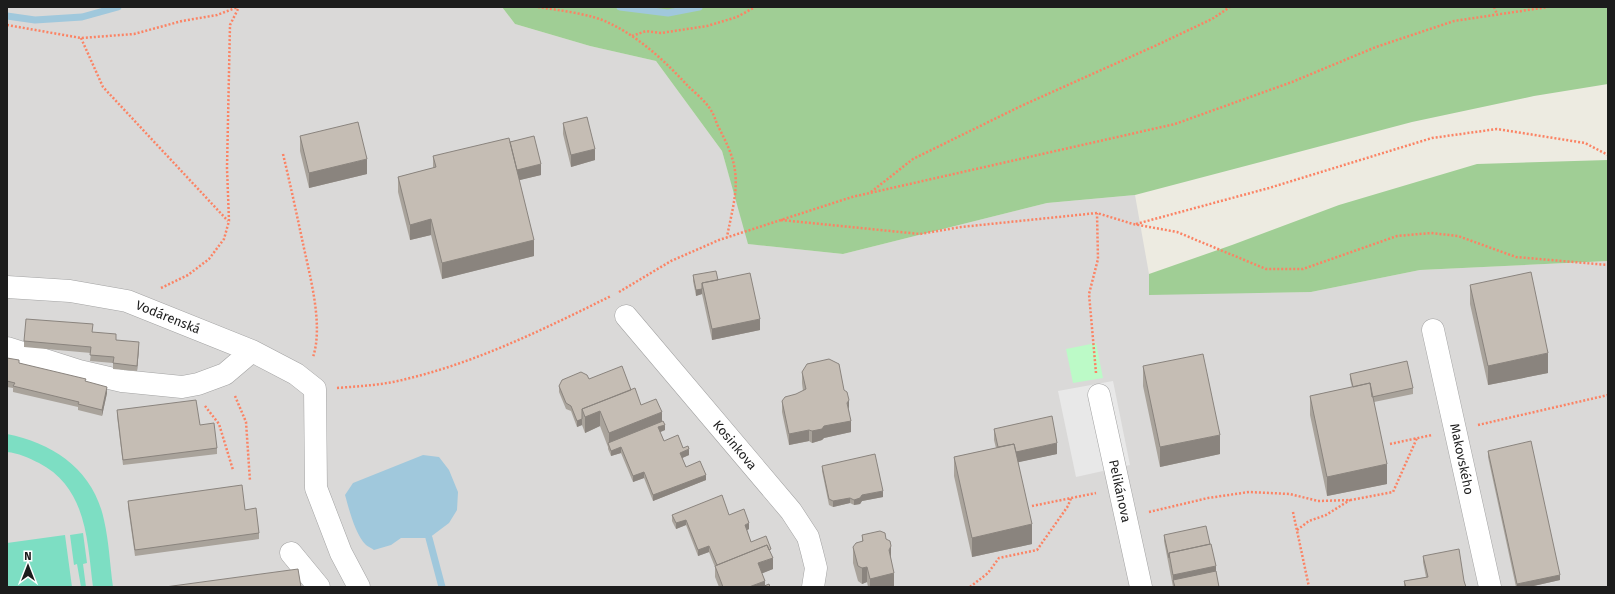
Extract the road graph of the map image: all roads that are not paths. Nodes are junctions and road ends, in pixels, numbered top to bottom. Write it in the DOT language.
graph roads {
  1 [pos="7,287"];
  2 [pos="626,316"];
  3 [pos="1433,330"];
  4 [pos="7,348"];
  5 [pos="252,351"];
  6 [pos="1099,395"];
  7 [pos="290,553"];
  8 [pos="319,587"];
  9 [pos="359,587"];
  10 [pos="813,587"];
  11 [pos="1141,587"];
  12 [pos="1490,587"];
  1 -- 5 [label="street, Vodárenská"];
  2 -- 10 [label="street, Kosinkova"];
  3 -- 12 [label="street, Makovského"];
  4 -- 5 [label="street"];
  5 -- 9 [label="street, Vodárenská"];
  6 -- 11 [label="street, Pelikánova"];
  7 -- 8 [label="street"];
}
